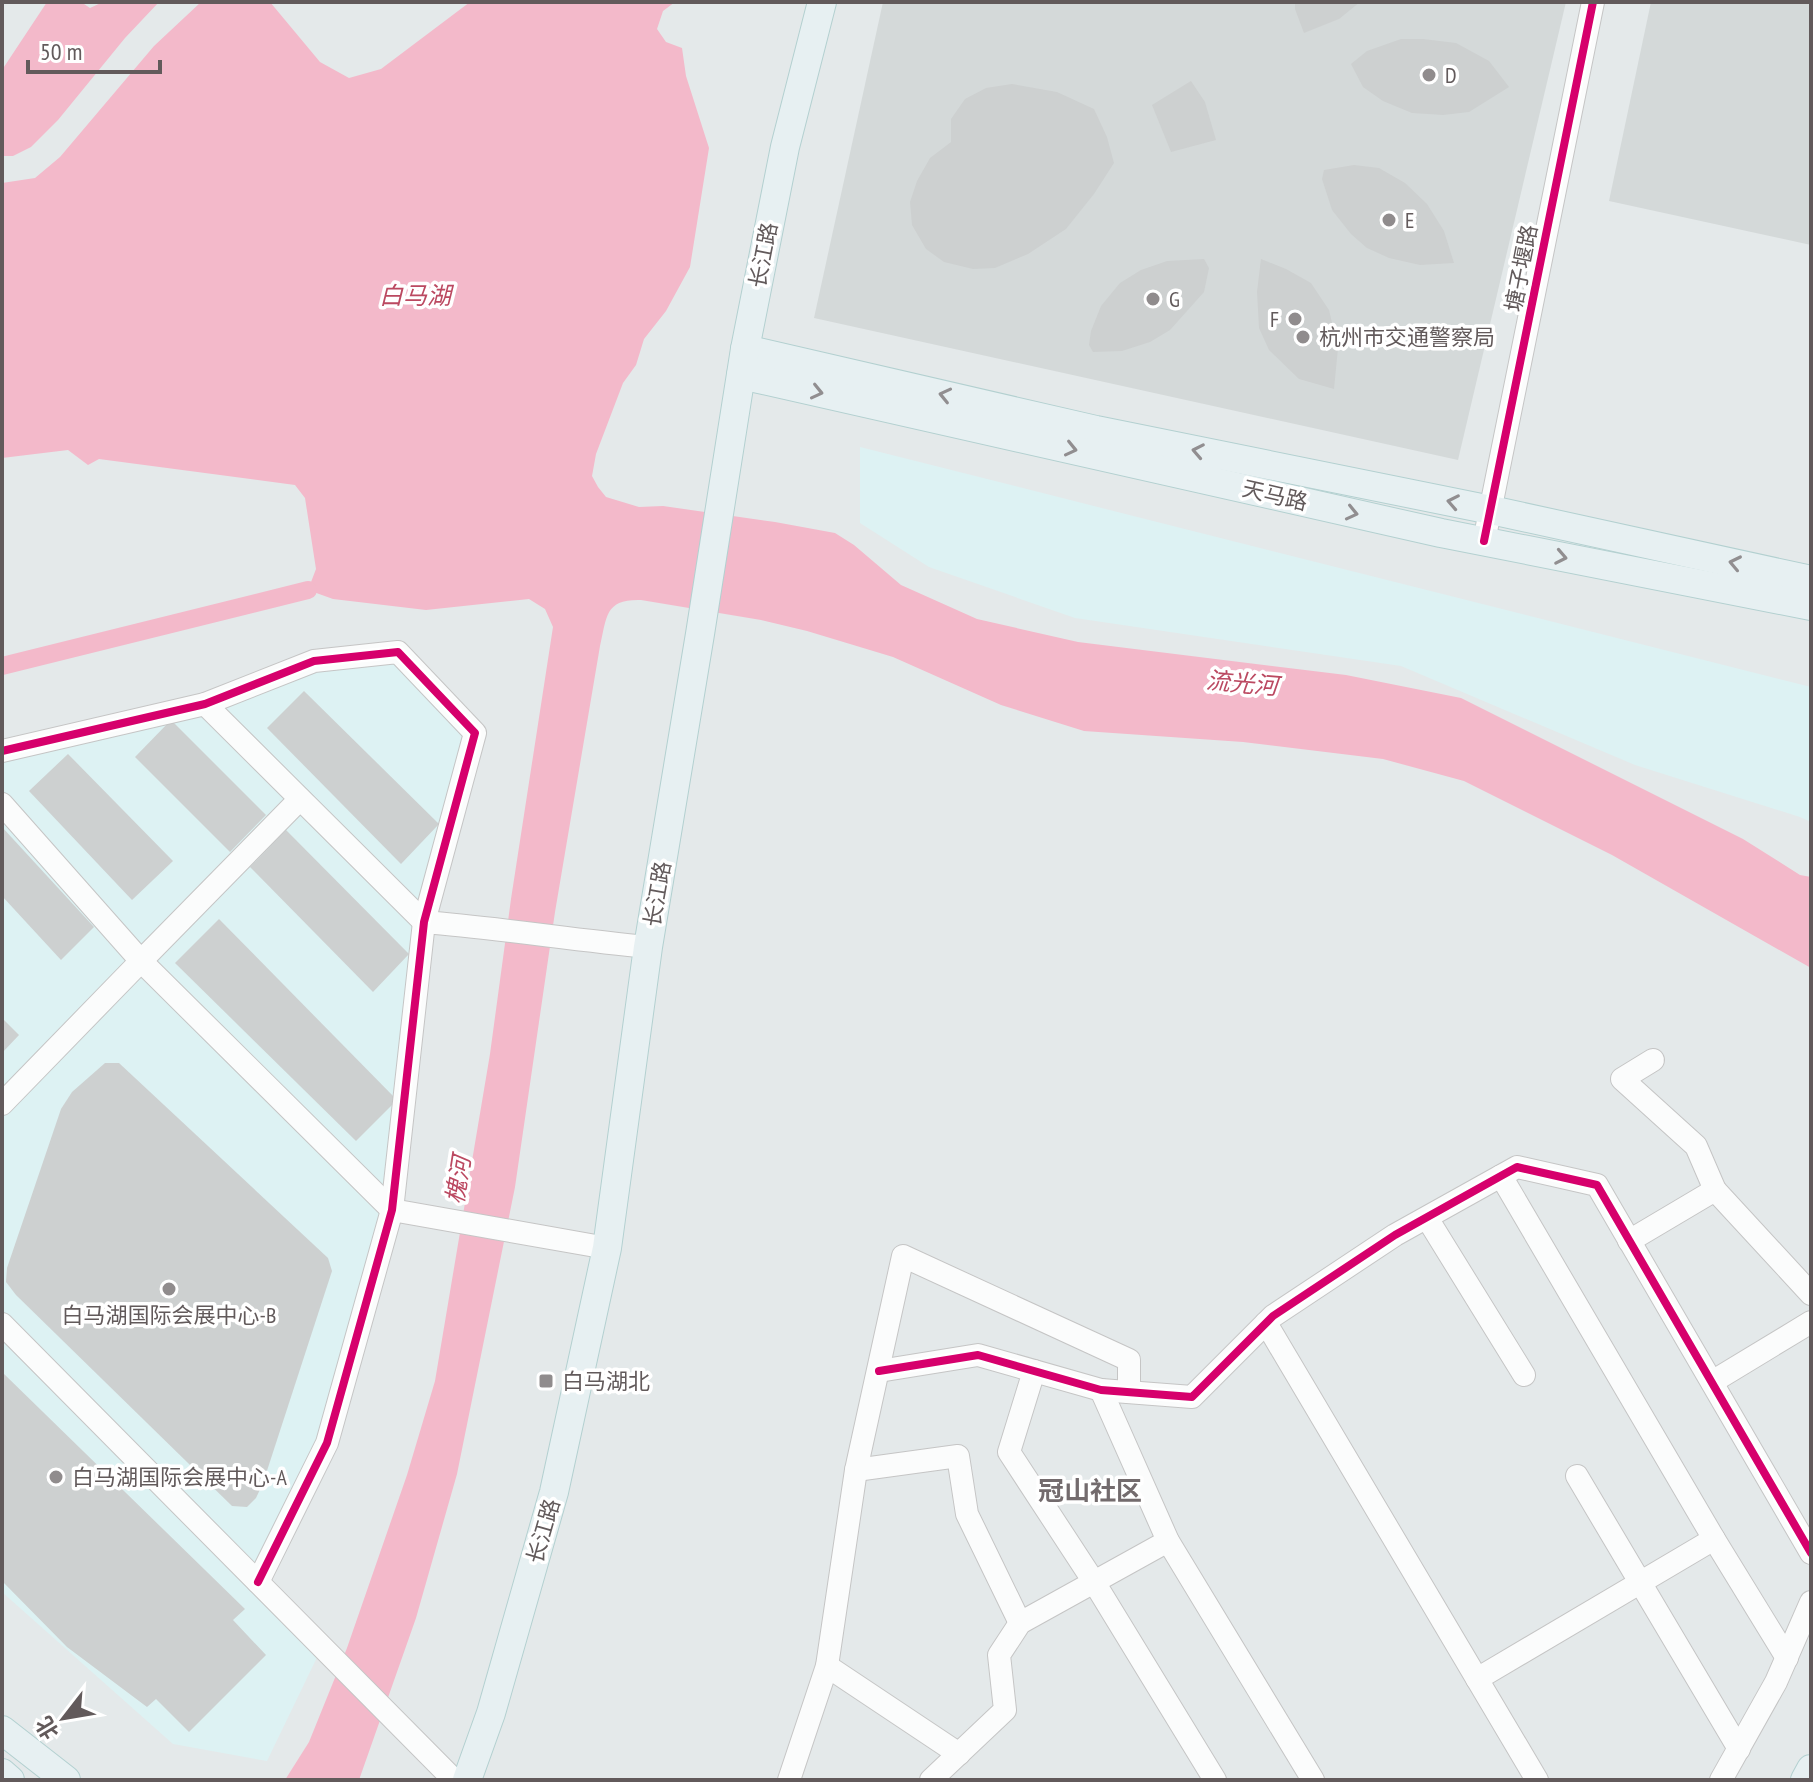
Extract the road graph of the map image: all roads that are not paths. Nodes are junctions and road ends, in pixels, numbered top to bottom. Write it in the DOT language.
graph roads {
  1 [pos="822,2"];
  2 [pos="1593,2"];
  3 [pos="743,362"];
  4 [pos="1491,510"];
  5 [pos="1484,541"];
  6 [pos="1811,580"];
  7 [pos="1811,606"];
  8 [pos="205,704"];
  9 [pos="2,751"];
  10 [pos="300,799"];
  11 [pos="2,804"];
  12 [pos="424,922"];
  13 [pos="648,947"];
  14 [pos="141,961"];
  15 [pos="1653,1060"];
  16 [pos="2,1104"];
  17 [pos="1501,1176"];
  18 [pos="1715,1190"];
  19 [pos="392,1210"];
  20 [pos="1427,1218"];
  21 [pos="1629,1241"];
  22 [pos="607,1248"];
  23 [pos="1811,1294"];
  24 [pos="1811,1322"];
  25 [pos="1266,1323"];
  26 [pos="2,1324"];
  27 [pos="879,1371"];
  28 [pos="1034,1371"];
  29 [pos="1524,1375"];
  30 [pos="1712,1382"];
  31 [pos="1101,1390"];
  32 [pos="1129,1392"];
  33 [pos="856,1470"];
  34 [pos="1577,1476"];
  35 [pos="1714,1539"];
  36 [pos="1168,1541"];
  37 [pos="1811,1553"];
  38 [pos="258,1582"];
  39 [pos="1094,1582"];
  40 [pos="1639,1583"];
  41 [pos="1811,1602"];
  42 [pos="1020,1623"];
  43 [pos="1787,1658"];
  44 [pos="827,1666"];
  45 [pos="1477,1679"];
  46 [pos="2,1730"];
  47 [pos="1739,1749"];
  48 [pos="959,1754"];
  49 [pos="1811,1769"];
  50 [pos="2,1773"];
  51 [pos="10,1780"];
  52 [pos="66,1780"];
  53 [pos="454,1780"];
  54 [pos="467,1780"];
  55 [pos="789,1780"];
  56 [pos="931,1780"];
  57 [pos="1215,1780"];
  58 [pos="1313,1780"];
  59 [pos="1537,1780"];
  60 [pos="1721,1780"];
  61 [pos="1805,1780"];
  1 -- 3 [label="main road, 长江路"];
  2 -- 4 [label="street, 塘子堰路"];
  4 -- 3 [label="main road, 天马路, one-way"];
  3 -- 5 [label="main road, 天马路, one-way"];
  3 -- 13 [label="main road, 长江路"];
  4 -- 5 [label="street, 塘子堰路"];
  6 -- 4 [label="main road, 天马路, one-way"];
  5 -- 7 [label="main road, 天马路, one-way"];
  8 -- 9 [label="street"];
  8 -- 10 [label="street"];
  8 -- 12 [label="street"];
  10 -- 12 [label="street"];
  10 -- 14 [label="street"];
  11 -- 14 [label="street"];
  12 -- 13 [label="street"];
  12 -- 19 [label="street"];
  13 -- 22 [label="main road, 长江路"];
  14 -- 16 [label="street"];
  14 -- 19 [label="street"];
  15 -- 18 [label="street"];
  17 -- 20 [label="street"];
  17 -- 21 [label="street"];
  17 -- 35 [label="street"];
  18 -- 21 [label="street"];
  18 -- 23 [label="street"];
  19 -- 22 [label="street"];
  19 -- 38 [label="street"];
  20 -- 25 [label="street"];
  20 -- 29 [label="street"];
  21 -- 30 [label="street"];
  22 -- 54 [label="main road, 长江路"];
  24 -- 30 [label="street"];
  25 -- 32 [label="street"];
  25 -- 45 [label="street"];
  26 -- 38 [label="street"];
  27 -- 28 [label="street"];
  27 -- 32 [label="street"];
  27 -- 33 [label="street"];
  28 -- 31 [label="street"];
  28 -- 39 [label="street"];
  30 -- 37 [label="street"];
  31 -- 32 [label="street"];
  31 -- 36 [label="street"];
  33 -- 42 [label="street"];
  33 -- 44 [label="street"];
  34 -- 40 [label="street"];
  35 -- 40 [label="street"];
  35 -- 43 [label="street"];
  36 -- 39 [label="street"];
  36 -- 58 [label="street"];
  38 -- 53 [label="street"];
  39 -- 42 [label="street"];
  39 -- 57 [label="street"];
  40 -- 45 [label="street"];
  40 -- 47 [label="street"];
  41 -- 43 [label="street"];
  42 -- 48 [label="street"];
  43 -- 47 [label="street"];
  44 -- 48 [label="street"];
  44 -- 55 [label="street"];
  45 -- 59 [label="street"];
  46 -- 52 [label="main road"];
  47 -- 60 [label="street"];
  48 -- 56 [label="street"];
  49 -- 61 [label="main road"];
  50 -- 51 [label="main road"];
}
